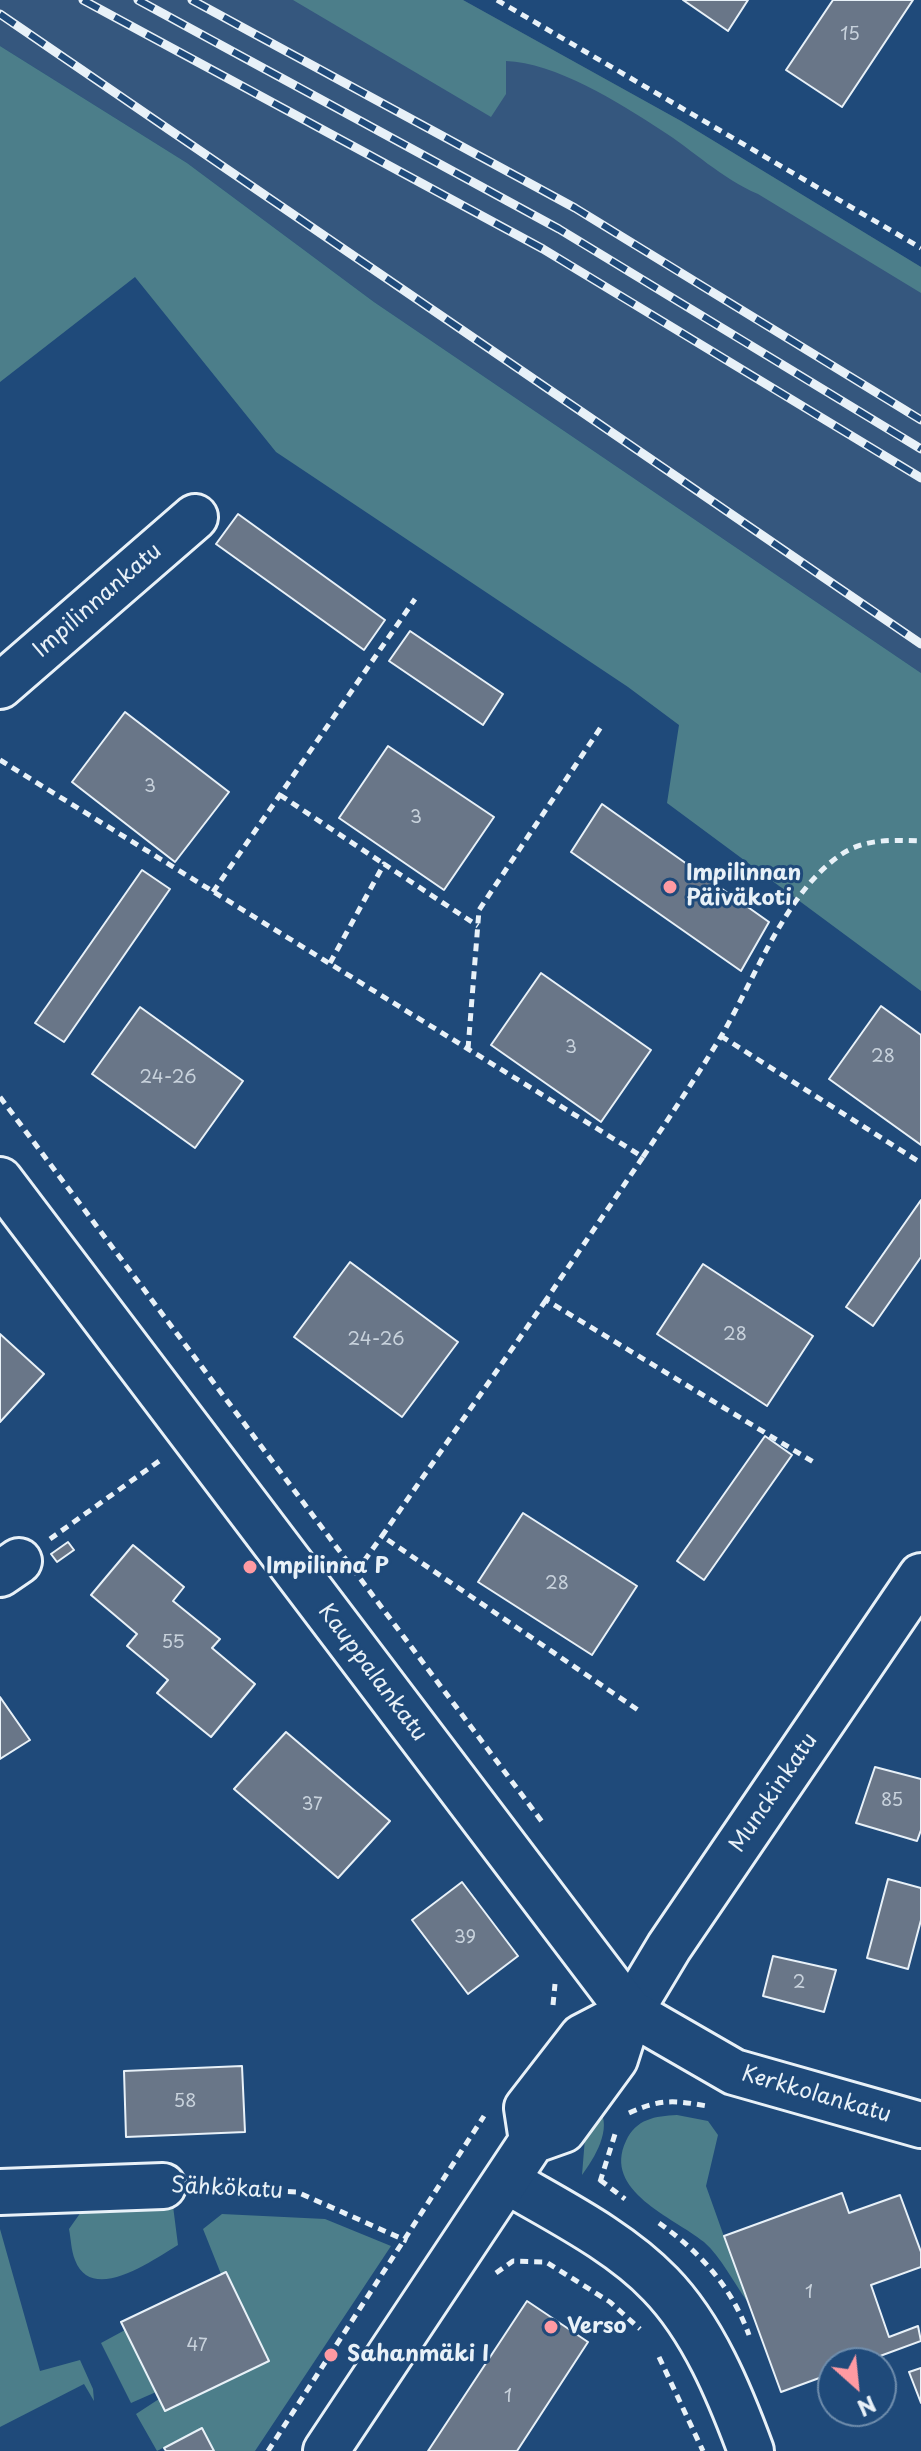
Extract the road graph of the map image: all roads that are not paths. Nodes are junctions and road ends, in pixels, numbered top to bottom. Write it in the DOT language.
graph roads {
  1 [pos="195,517"];
  2 [pos="0,686"];
  3 [pos="0,1180"];
  4 [pos="921,1576"];
  5 [pos="630,2012"];
  6 [pos="921,2125"];
  7 [pos="532,2141"];
  8 [pos="507,2181"];
  9 [pos="163,2186"];
  10 [pos="0,2192"];
  11 [pos="326,2451"];
  12 [pos="751,2451"];
  1 -- 2 [label="main road, Impilinnankatu"];
  3 -- 5 [label="main road, Kauppalankatu"];
  4 -- 5 [label="main road, Munckinkatu"];
  5 -- 6 [label="main road, Kerkkolankatu"];
  5 -- 7 [label="main road, Munckinkatu"];
  5 -- 7 [label="main road"];
  7 -- 8 [label="main road"];
  8 -- 11 [label="main road"];
  8 -- 12 [label="main road"];
  9 -- 10 [label="main road, Sähkökatu"];
}
